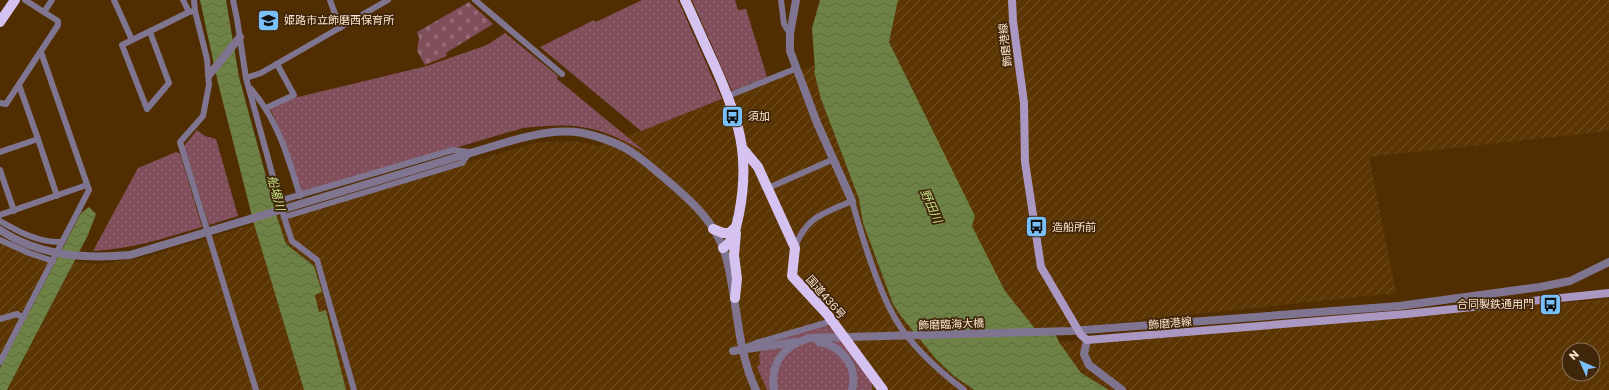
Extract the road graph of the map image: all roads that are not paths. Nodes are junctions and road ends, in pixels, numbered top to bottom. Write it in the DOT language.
graph roads {
  1 [pos="14,0"];
  2 [pos="25,0"];
  3 [pos="52,0"];
  4 [pos="183,0"];
  5 [pos="194,0"];
  6 [pos="232,0"];
  7 [pos="330,0"];
  8 [pos="388,0"];
  9 [pos="475,0"];
  10 [pos="685,0"];
  11 [pos="781,0"];
  12 [pos="796,0"];
  13 [pos="1012,0"];
  14 [pos="116,1"];
  15 [pos="44,12"];
  16 [pos="192,12"];
  17 [pos="0,22"];
  18 [pos="340,28"];
  19 [pos="150,32"];
  20 [pos="790,34"];
  21 [pos="240,37"];
  22 [pos="132,40"];
  23 [pos="41,52"];
  24 [pos="276,64"];
  25 [pos="795,69"];
  26 [pos="562,74"];
  27 [pos="209,75"];
  28 [pos="246,78"];
  29 [pos="19,85"];
  30 [pos="250,88"];
  31 [pos="728,96"];
  32 [pos="0,104"];
  33 [pos="266,108"];
  34 [pos="38,139"];
  35 [pos="743,149"];
  36 [pos="0,152"];
  37 [pos="470,152"];
  38 [pos="834,159"];
  39 [pos="0,170"];
  40 [pos="87,185"];
  41 [pos="768,188"];
  42 [pos="57,196"];
  43 [pos="300,196"];
  44 [pos="852,201"];
  45 [pos="279,202"];
  46 [pos="14,211"];
  47 [pos="0,215"];
  48 [pos="284,218"];
  49 [pos="0,220"];
  50 [pos="736,227"];
  51 [pos="713,229"];
  52 [pos="0,230"];
  53 [pos="0,240"];
  54 [pos="62,242"];
  55 [pos="723,248"];
  56 [pos="795,248"];
  57 [pos="53,261"];
  58 [pos="1609,262"];
  59 [pos="1609,293"];
  60 [pos="735,298"];
  61 [pos="23,318"];
  62 [pos="0,319"];
  63 [pos="832,321"];
  64 [pos="1087,340"];
  65 [pos="742,350"];
  66 [pos="732,351"];
  67 [pos="0,362"];
  68 [pos="256,390"];
  69 [pos="354,390"];
  70 [pos="756,390"];
  71 [pos="774,390"];
  72 [pos="852,390"];
  73 [pos="883,390"];
  74 [pos="964,390"];
  75 [pos="1122,390"];
  1 -- 17 [label="highway"];
  2 -- 15 [label="street"];
  3 -- 15 [label="street"];
  4 -- 16 [label="street"];
  5 -- 16 [label="street"];
  6 -- 21 [label="street"];
  7 -- 18 [label="street"];
  8 -- 18 [label="street"];
  9 -- 26 [label="street"];
  10 -- 31 [label="highway"];
  11 -- 20 [label="street"];
  12 -- 20 [label="street"];
  13 -- 64 [label="main road, 飾磨港線"];
  14 -- 22 [label="street"];
  15 -- 23 [label="street"];
  16 -- 19 [label="street"];
  16 -- 27 [label="street"];
  18 -- 24 [label="street"];
  19 -- 22 [label="street"];
  19 -- 22 [label="street"];
  20 -- 25 [label="street"];
  21 -- 27 [label="street"];
  21 -- 28 [label="street"];
  23 -- 29 [label="street"];
  23 -- 40 [label="street"];
  24 -- 28 [label="street"];
  24 -- 33 [label="street"];
  25 -- 31 [label="street"];
  25 -- 38 [label="street"];
  27 -- 68 [label="street"];
  28 -- 30 [label="street"];
  29 -- 32 [label="street"];
  29 -- 34 [label="street"];
  30 -- 33 [label="street"];
  30 -- 45 [label="street"];
  31 -- 35 [label="highway"];
  33 -- 43 [label="street"];
  34 -- 36 [label="street"];
  34 -- 42 [label="street"];
  35 -- 41 [label="highway"];
  35 -- 50 [label="highway"];
  37 -- 43 [label="street"];
  37 -- 48 [label="street"];
  37 -- 51 [label="street"];
  37 -- 52 [label="street"];
  38 -- 41 [label="street"];
  38 -- 44 [label="street"];
  39 -- 46 [label="street"];
  40 -- 42 [label="street"];
  40 -- 54 [label="street"];
  41 -- 56 [label="highway"];
  42 -- 46 [label="street"];
  43 -- 45 [label="street"];
  44 -- 56 [label="street"];
  44 -- 74 [label="street"];
  45 -- 48 [label="street"];
  46 -- 47 [label="street"];
  48 -- 69 [label="street"];
  49 -- 54 [label="street"];
  50 -- 51 [label="highway"];
  50 -- 55 [label="highway"];
  50 -- 60 [label="highway"];
  51 -- 55 [label="street"];
  53 -- 57 [label="street"];
  54 -- 57 [label="street"];
  55 -- 60 [label="street"];
  56 -- 63 [label="highway, 国道436号"];
  57 -- 61 [label="street"];
  58 -- 71 [label="street, 飾磨臨海大橋"];
  59 -- 64 [label="main road, 飾磨港線"];
  60 -- 65 [label="street"];
  61 -- 62 [label="street"];
  61 -- 67 [label="street"];
  63 -- 65 [label="street"];
  63 -- 73 [label="highway, 国道436号"];
  64 -- 75 [label="street"];
  65 -- 66 [label="street"];
  65 -- 70 [label="street"];
  65 -- 72 [label="street"];
}
